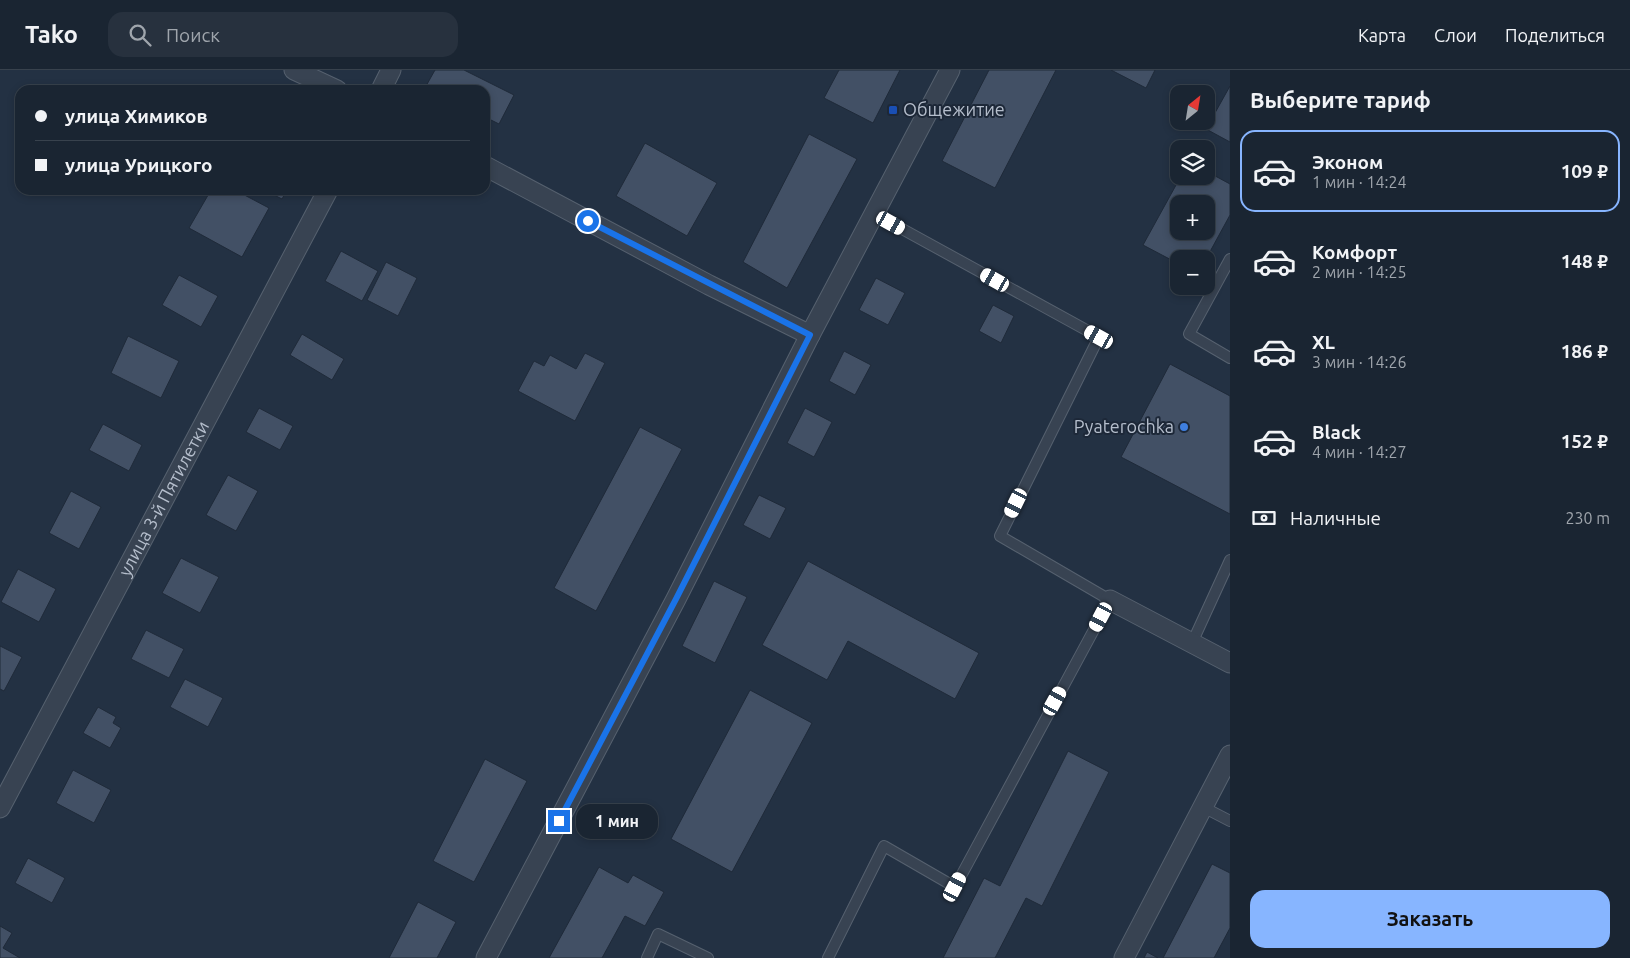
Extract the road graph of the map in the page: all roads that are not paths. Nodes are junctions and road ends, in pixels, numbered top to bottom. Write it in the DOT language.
graph roads {
  1 [pos="294,70"];
  2 [pos="391,70"];
  3 [pos="950,70"];
  4 [pos="326,85"];
  5 [pos="384,85"];
  6 [pos="490,169"];
  7 [pos="325,195"];
  8 [pos="873,213"];
  9 [pos="1230,259"];
  10 [pos="810,335"];
  11 [pos="1230,358"];
  12 [pos="1230,560"];
  13 [pos="1110,600"];
  14 [pos="1192,643"];
  15 [pos="1230,663"];
  16 [pos="1230,755"];
  17 [pos="1203,807"];
  18 [pos="0,808"];
  19 [pos="1230,821"];
  20 [pos="486,958"];
  21 [pos="647,958"];
  22 [pos="708,958"];
  23 [pos="828,958"];
  24 [pos="1124,958"];
  1 -- 4 [label="street"];
  2 -- 5 [label="street"];
  3 -- 8 [label="street"];
  6 -- 10 [label="street"];
  7 -- 18 [label="street, улица 3-й Пятилетки"];
  8 -- 10 [label="street"];
  8 -- 13 [label="lane"];
  9 -- 11 [label="lane"];
  10 -- 20 [label="street"];
  12 -- 14 [label="lane"];
  13 -- 14 [label="street"];
  13 -- 23 [label="lane"];
  14 -- 15 [label="street"];
  16 -- 17 [label="street"];
  17 -- 19 [label="lane"];
  17 -- 24 [label="street"];
  21 -- 22 [label="lane"];
}
